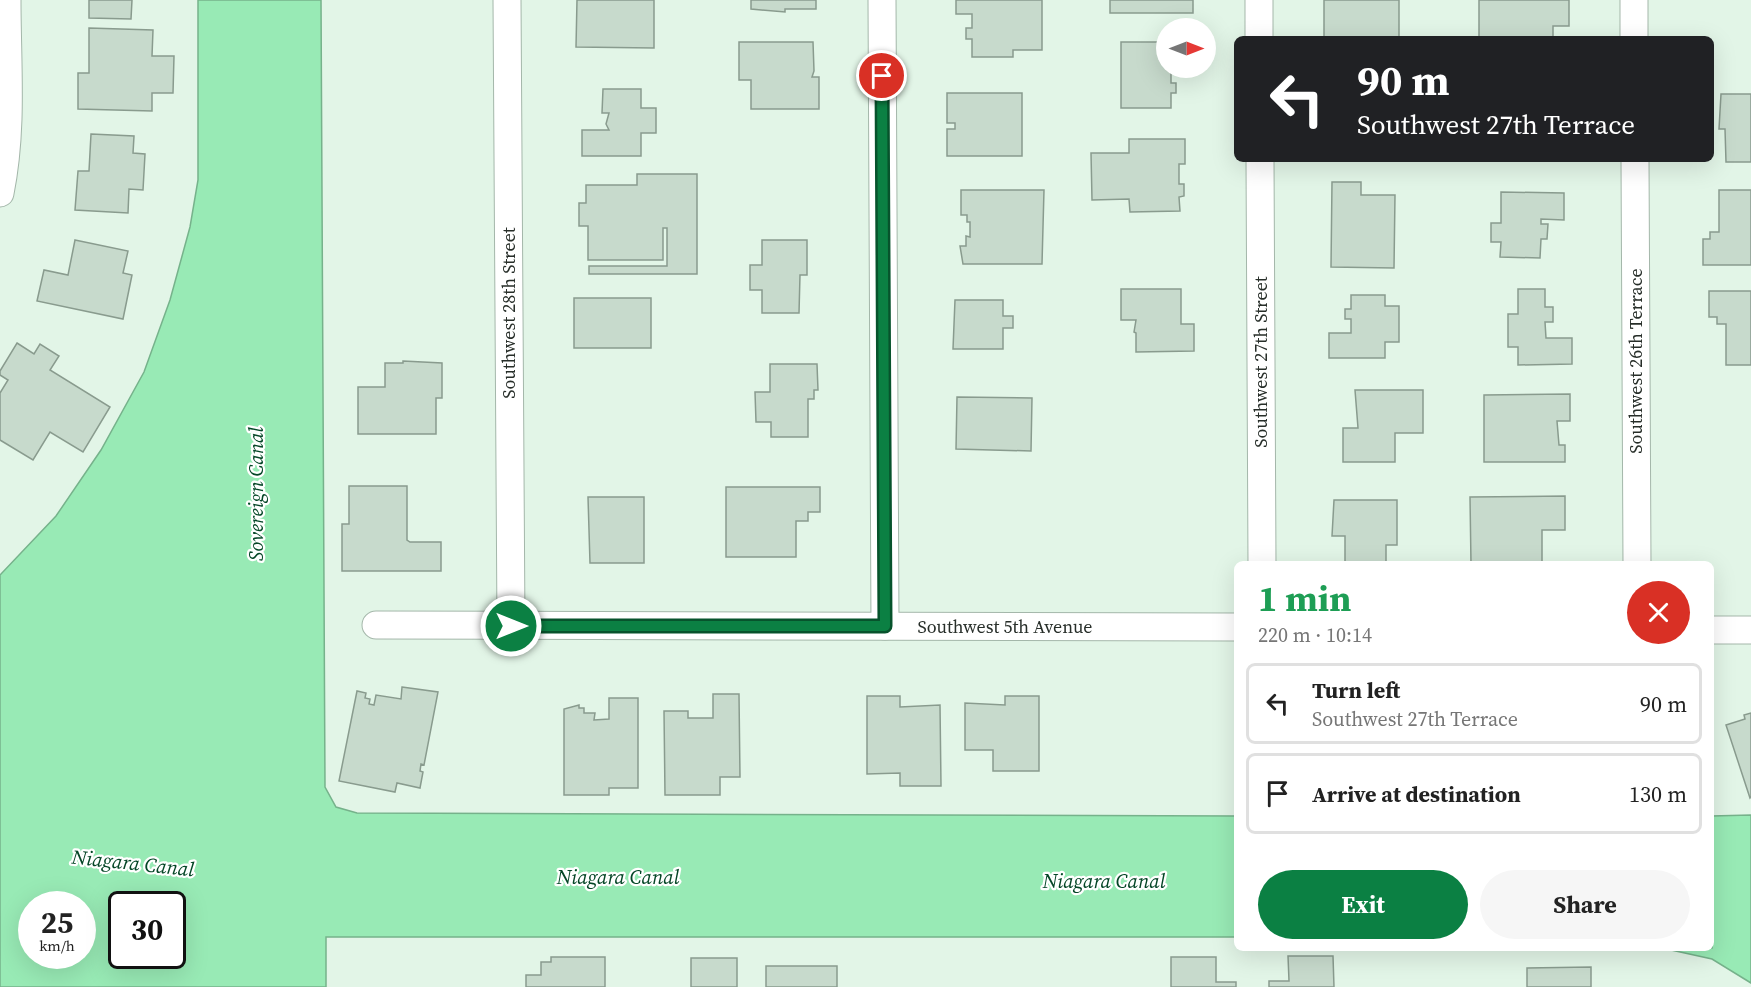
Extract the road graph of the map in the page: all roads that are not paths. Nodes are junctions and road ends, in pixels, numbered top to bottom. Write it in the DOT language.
graph roads {
  1 [pos="7,0"];
  2 [pos="507,0"];
  3 [pos="882,0"];
  4 [pos="1259,0"];
  5 [pos="1634,0"];
  6 [pos="1259,36"];
  7 [pos="1634,36"];
  8 [pos="1260,162"];
  9 [pos="1635,162"];
  10 [pos="0,193"];
  11 [pos="1262,561"];
  12 [pos="1637,561"];
  13 [pos="376,625"];
  14 [pos="511,626"];
  15 [pos="885,626"];
  16 [pos="1234,627"];
  17 [pos="1714,630"];
  18 [pos="1751,630"];
  1 -- 10 [label="street"];
  2 -- 14 [label="street, Southwest 28th Street"];
  3 -- 15 [label="street"];
  4 -- 6 [label="street"];
  5 -- 7 [label="street"];
  8 -- 11 [label="street, Southwest 27th Street"];
  9 -- 12 [label="street, Southwest 26th Terrace"];
  13 -- 14 [label="street, Southwest 5th Avenue"];
  14 -- 15 [label="street, Southwest 5th Avenue"];
  15 -- 16 [label="street, Southwest 5th Avenue"];
  17 -- 18 [label="street"];
}
